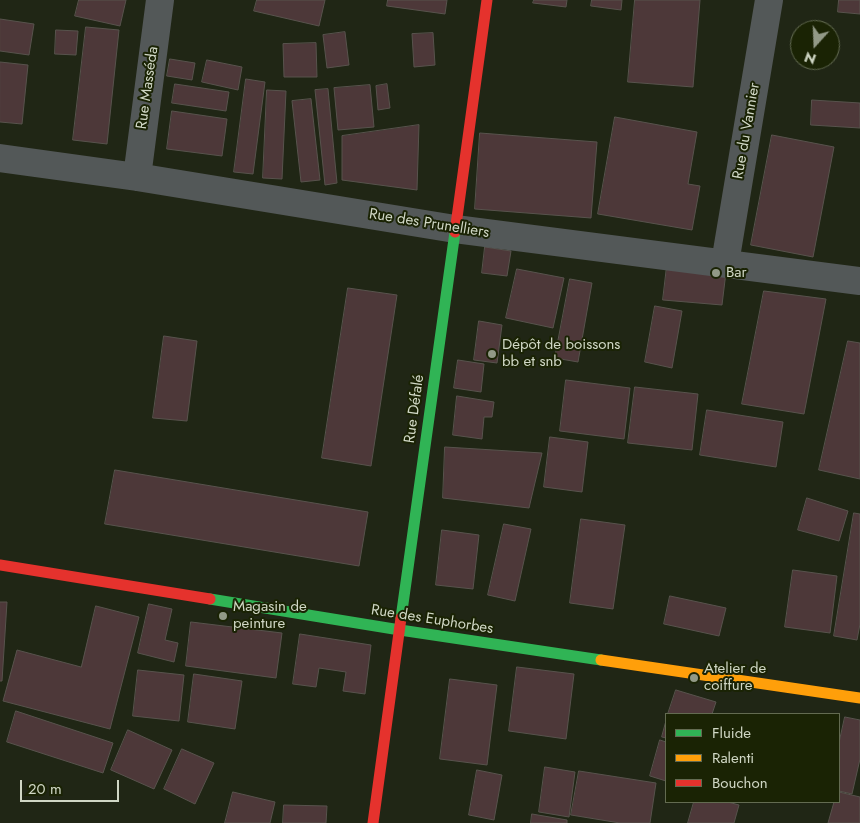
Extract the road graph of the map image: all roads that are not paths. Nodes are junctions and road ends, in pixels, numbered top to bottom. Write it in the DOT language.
graph roads {
  1 [pos="160,0"];
  2 [pos="487,0"];
  3 [pos="769,0"];
  4 [pos="0,158"];
  5 [pos="137,177"];
  6 [pos="455,229"];
  7 [pos="725,263"];
  8 [pos="860,280"];
  9 [pos="0,565"];
  10 [pos="400,630"];
  11 [pos="860,698"];
  12 [pos="373,823"];
  1 -- 5 [label="street, Rue Masséda"];
  2 -- 6 [label="street, Rue Défalé"];
  3 -- 7 [label="street, Rue du Vannier"];
  4 -- 5 [label="street, Rue des Prunelliers"];
  5 -- 6 [label="street, Rue des Prunelliers"];
  6 -- 7 [label="street, Rue des Prunelliers"];
  6 -- 10 [label="street, Rue Défalé"];
  7 -- 8 [label="street, Rue des Prunelliers"];
  9 -- 10 [label="street, Rue des Euphorbes"];
  10 -- 11 [label="street, Rue des Euphorbes"];
  10 -- 12 [label="street, Rue Défalé"];
}
